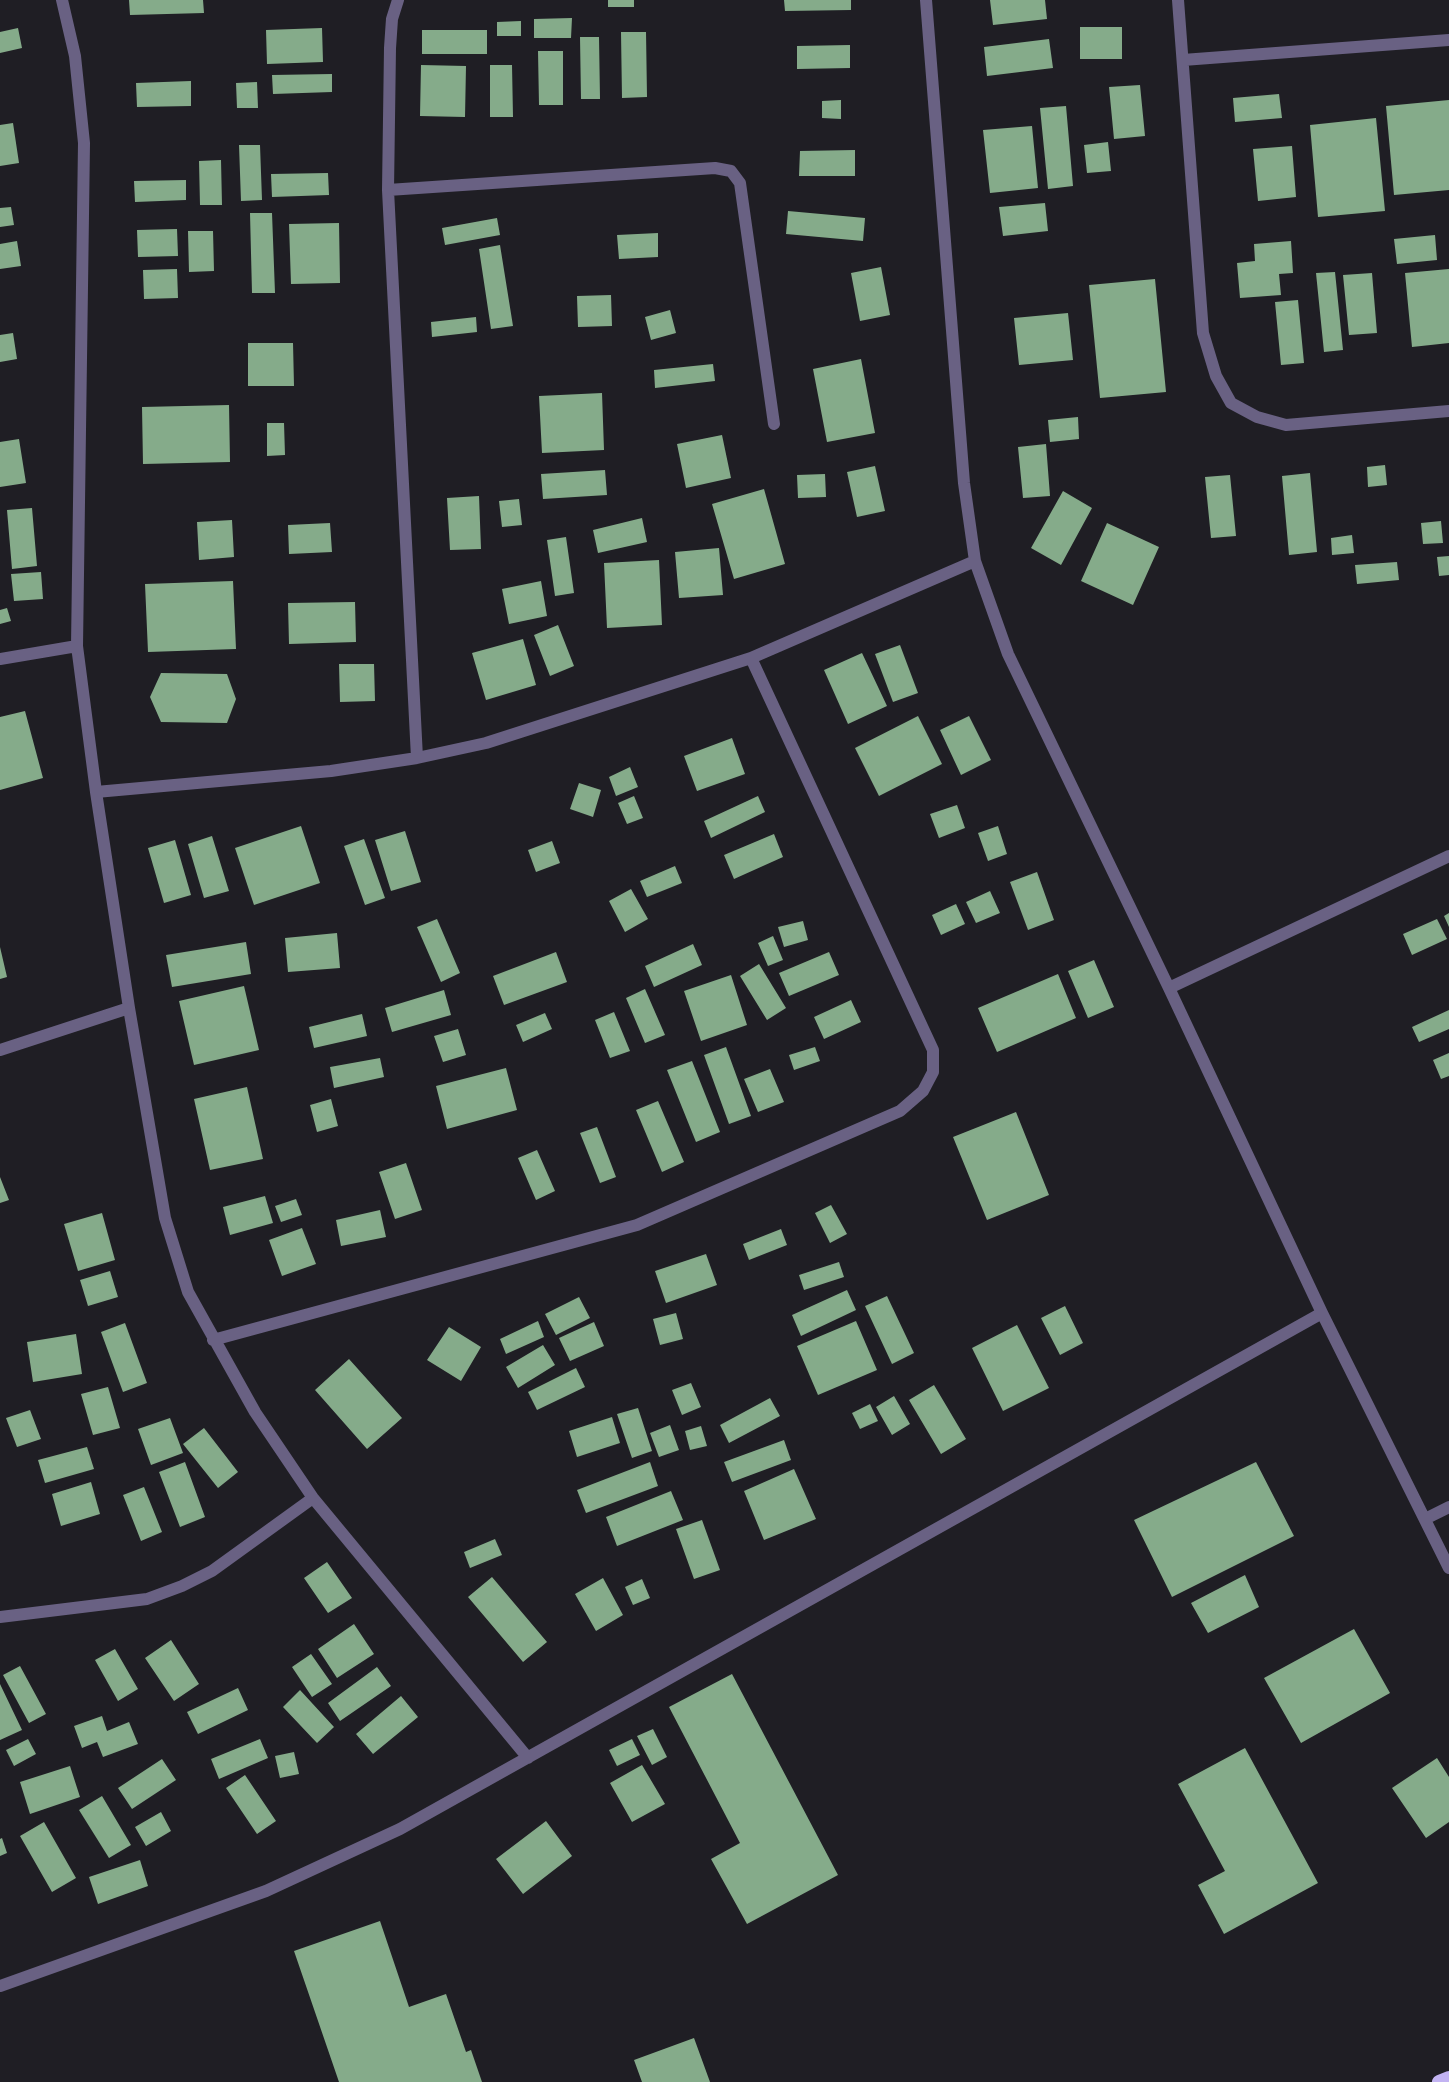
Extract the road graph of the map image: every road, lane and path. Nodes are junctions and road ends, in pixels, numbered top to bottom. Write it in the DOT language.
graph roads {
  1 [pos="62,0"];
  2 [pos="398,0"];
  3 [pos="926,0"];
  4 [pos="1178,0"];
  5 [pos="1449,40"];
  6 [pos="1183,60"];
  7 [pos="388,190"];
  8 [pos="1449,410"];
  9 [pos="774,424"];
  10 [pos="975,561"];
  11 [pos="77,646"];
  12 [pos="751,658"];
  13 [pos="0,659"];
  14 [pos="417,758"];
  15 [pos="96,792"];
  16 [pos="1449,856"];
  17 [pos="1169,988"];
  18 [pos="129,1008"];
  19 [pos="0,1050"];
  20 [pos="1322,1313"];
  21 [pos="213,1340"];
  22 [pos="313,1498"];
  23 [pos="1449,1507"];
  24 [pos="1425,1519"];
  25 [pos="1449,1568"];
  26 [pos="0,1617"];
  27 [pos="528,1758"];
  28 [pos="0,1986"];
  29 [pos="1449,2078"];
  30 [pos="1439,2082"];
  1 -- 11 [label="street"];
  2 -- 7 [label="street"];
  3 -- 10 [label="street"];
  4 -- 6 [label="street"];
  5 -- 6 [label="street"];
  6 -- 8 [label="street"];
  7 -- 9 [label="street"];
  7 -- 14 [label="street"];
  10 -- 12 [label="street"];
  10 -- 17 [label="street"];
  11 -- 13 [label="street"];
  11 -- 15 [label="street"];
  12 -- 14 [label="street"];
  12 -- 21 [label="street"];
  14 -- 15 [label="street"];
  15 -- 18 [label="street"];
  16 -- 17 [label="street"];
  17 -- 20 [label="street"];
  18 -- 19 [label="street"];
  18 -- 21 [label="street"];
  20 -- 24 [label="street"];
  20 -- 27 [label="street"];
  21 -- 22 [label="street"];
  22 -- 26 [label="street"];
  22 -- 27 [label="street"];
  23 -- 24 [label="street"];
  24 -- 25 [label="street"];
  27 -- 28 [label="street"];
  29 -- 30 [label="highway"];
}
